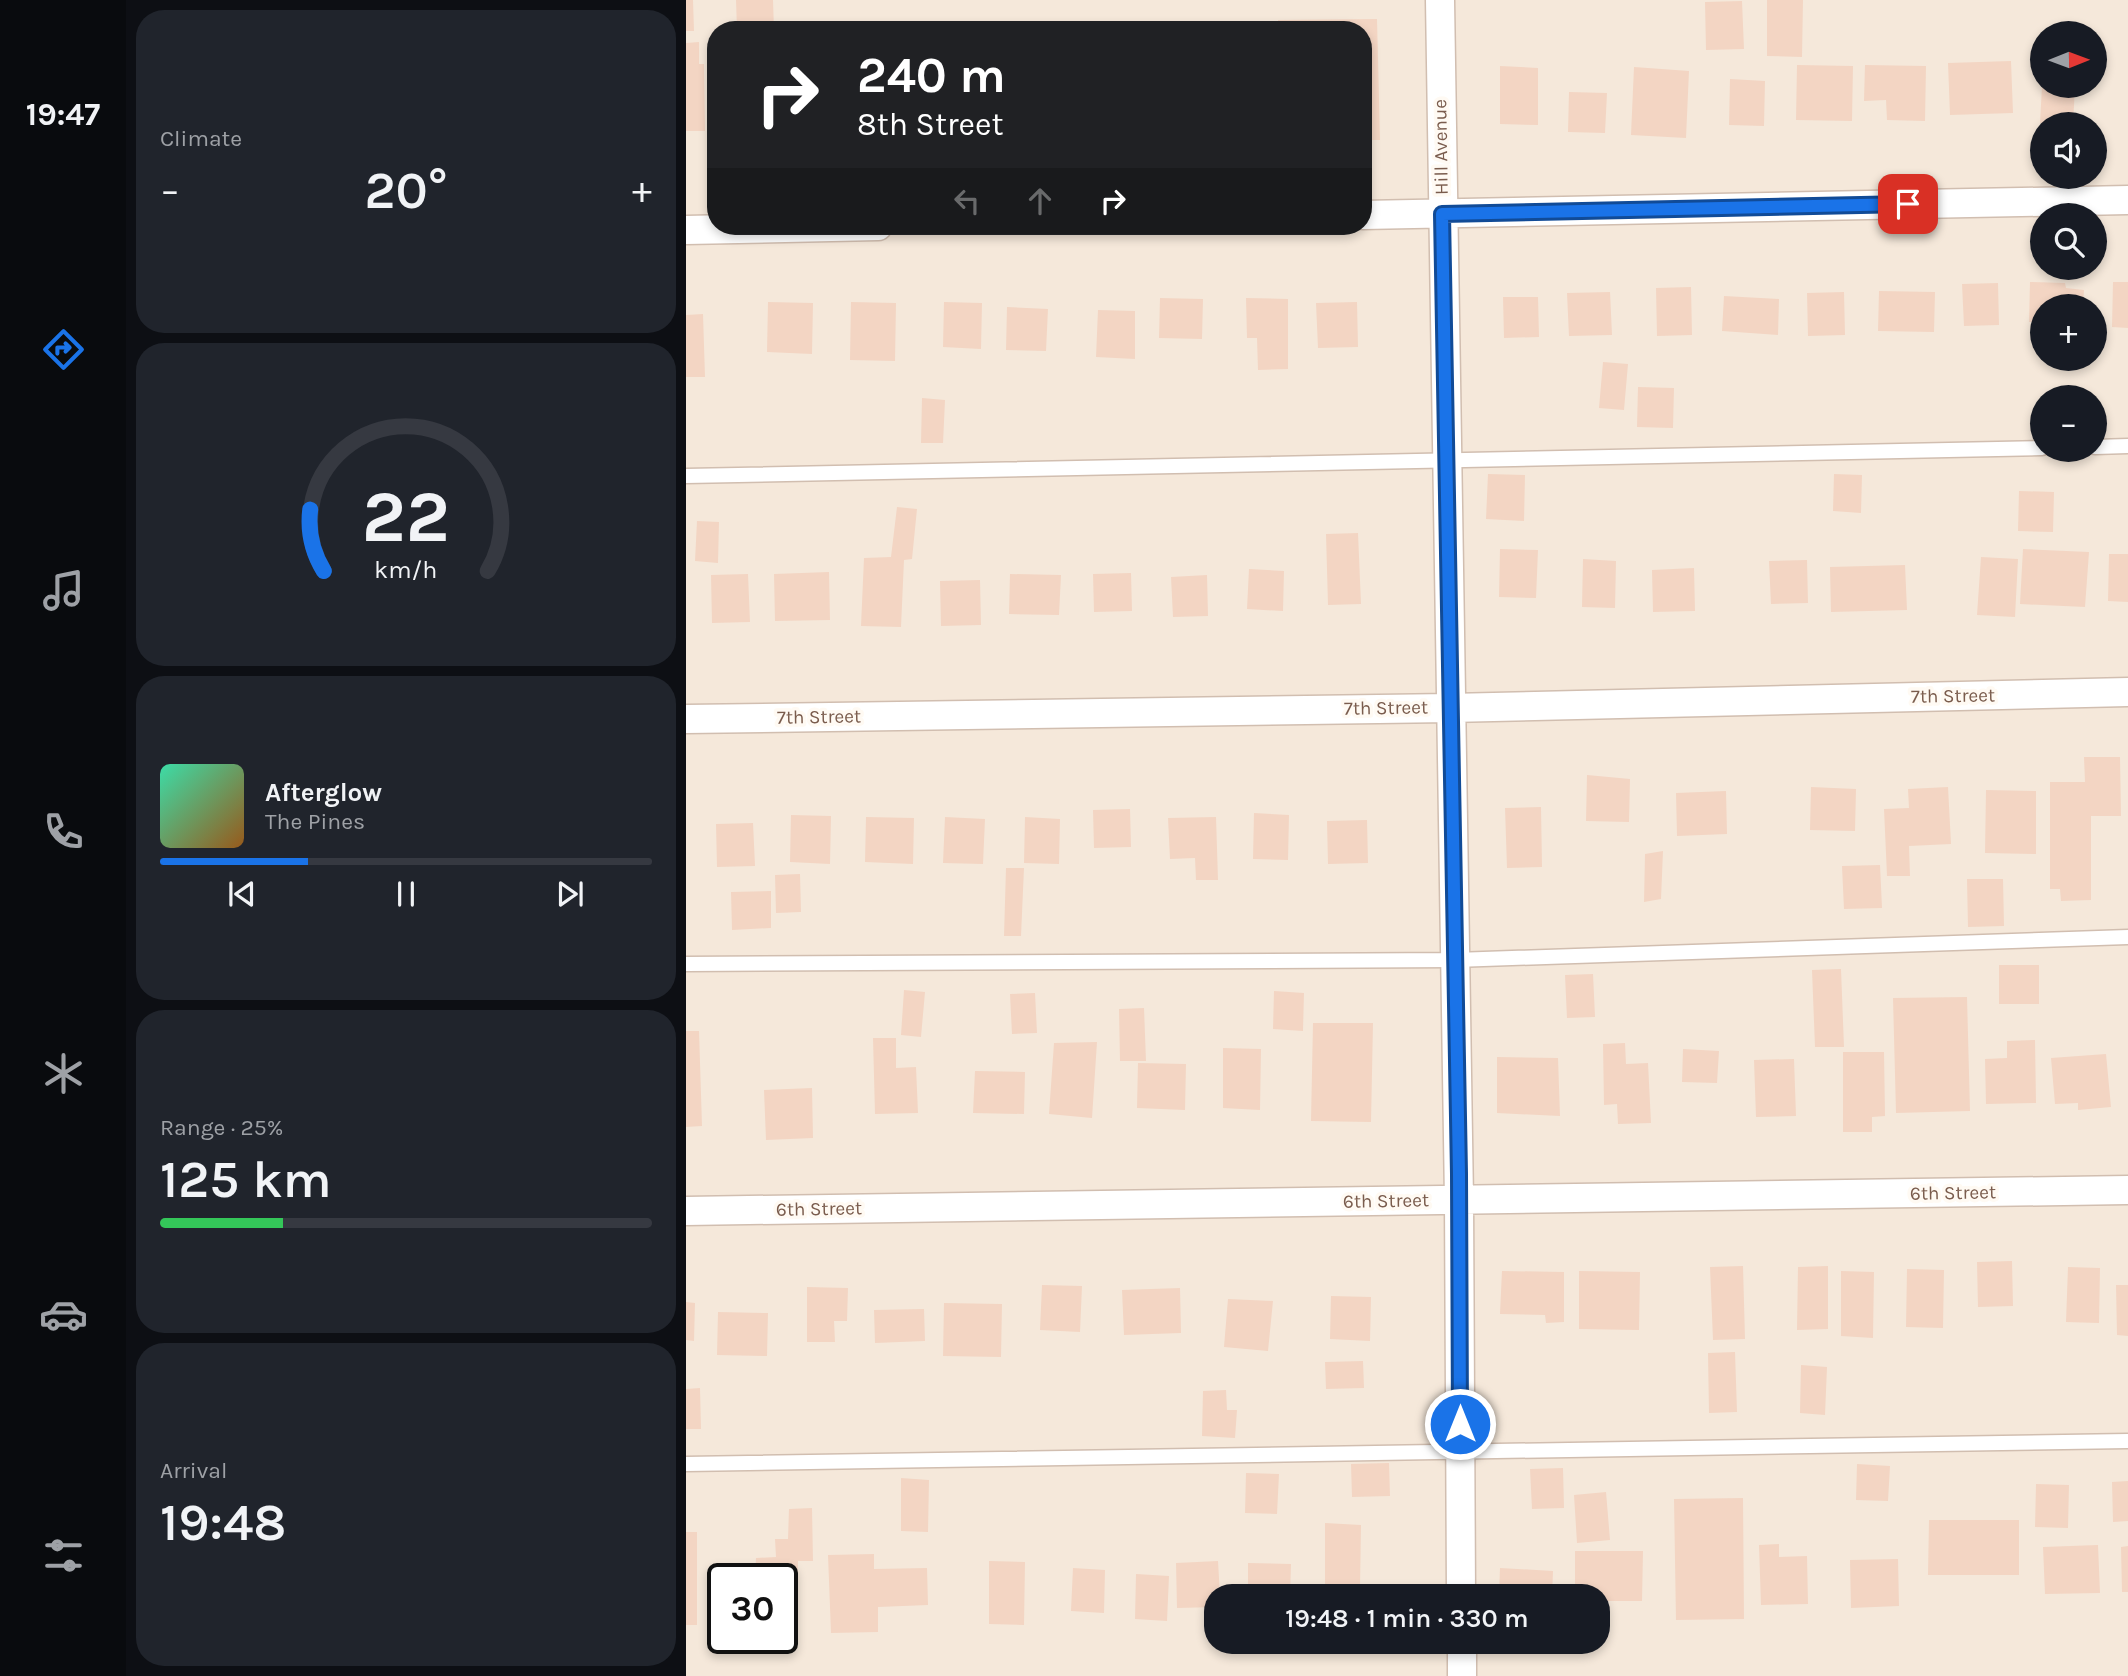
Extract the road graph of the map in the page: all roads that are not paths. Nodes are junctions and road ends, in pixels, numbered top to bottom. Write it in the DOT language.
graph roads {
  1 [pos="1440,0"];
  2 [pos="2128,200"];
  3 [pos="1442,214"];
  4 [pos="1372,215"];
  5 [pos="686,230"];
  6 [pos="707,230"];
  7 [pos="2128,446"];
  8 [pos="2107,447"];
  9 [pos="2030,448"];
  10 [pos="1446,461"];
  11 [pos="686,476"];
  12 [pos="2128,692"];
  13 [pos="1450,708"];
  14 [pos="686,719"];
  15 [pos="2128,937"];
  16 [pos="1455,960"];
  17 [pos="686,964"];
  18 [pos="2128,1191"];
  19 [pos="1459,1200"];
  20 [pos="686,1211"];
  21 [pos="2128,1441"];
  22 [pos="1461,1452"];
  23 [pos="686,1464"];
  24 [pos="1461,1584"];
  25 [pos="1462,1654"];
  26 [pos="1462,1676"];
  1 -- 3 [label="street, Hill Avenue"];
  2 -- 3 [label="street"];
  3 -- 4 [label="street"];
  3 -- 10 [label="street, Hill Avenue"];
  5 -- 6 [label="street"];
  7 -- 8 [label="lane"];
  9 -- 10 [label="lane"];
  10 -- 11 [label="lane"];
  10 -- 13 [label="street, Hill Avenue"];
  12 -- 13 [label="street, 7th Street"];
  13 -- 14 [label="street, 7th Street"];
  13 -- 16 [label="street, Hill Avenue"];
  15 -- 16 [label="lane"];
  16 -- 17 [label="lane"];
  16 -- 19 [label="street, Hill Avenue"];
  18 -- 19 [label="street, 6th Street"];
  19 -- 20 [label="street, 6th Street"];
  19 -- 22 [label="street, Hill Avenue"];
  21 -- 22 [label="lane"];
  22 -- 23 [label="lane"];
  22 -- 24 [label="street, Hill Avenue"];
  25 -- 26 [label="street"];
}
